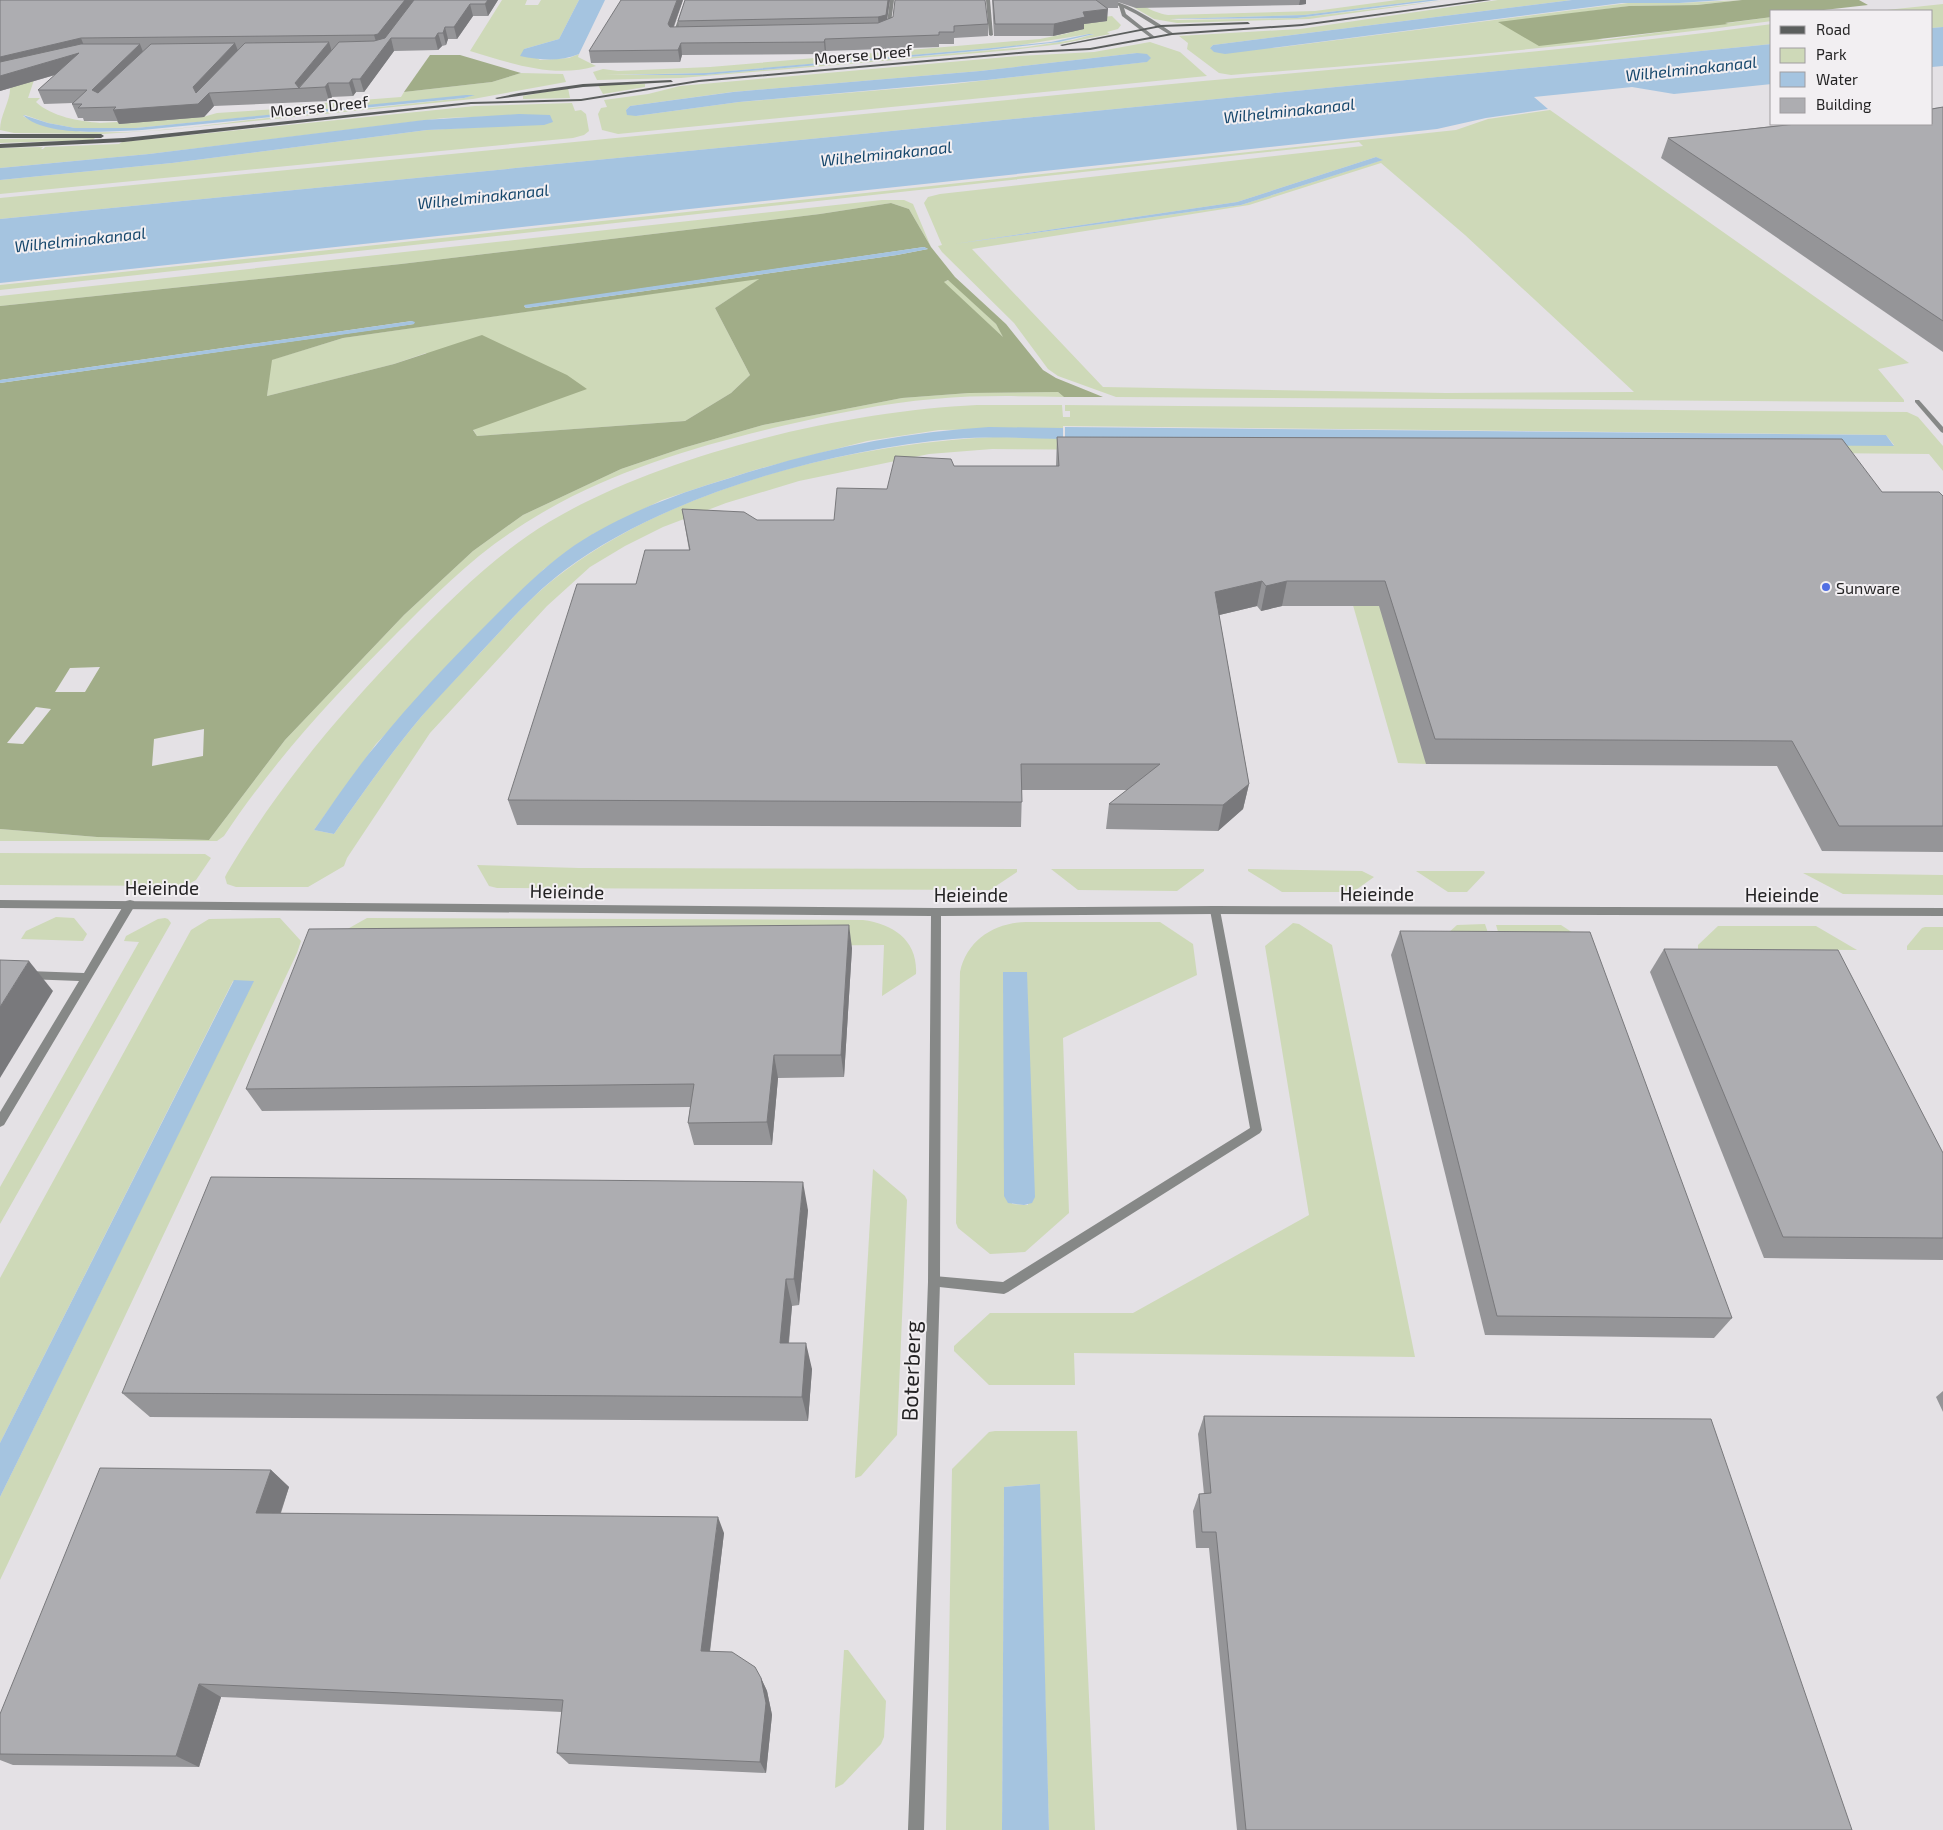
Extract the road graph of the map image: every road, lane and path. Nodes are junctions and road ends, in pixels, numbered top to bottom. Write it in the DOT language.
graph roads {
  1 [pos="687,0"];
  2 [pos="892,0"];
  3 [pos="988,0"];
  4 [pos="1109,0"];
  5 [pos="1458,0"];
  6 [pos="1489,0"];
  7 [pos="1443,5"];
  8 [pos="1121,8"];
  9 [pos="1322,21"];
  10 [pos="1161,26"];
  11 [pos="1143,29"];
  12 [pos="879,32"];
  13 [pos="1172,34"];
  14 [pos="991,35"];
  15 [pos="683,36"];
  16 [pos="1153,37"];
  17 [pos="1030,52"];
  18 [pos="699,80"];
  19 [pos="471,103"];
  20 [pos="170,134"];
  21 [pos="0,136"];
  22 [pos="0,146"];
  23 [pos="1918,401"];
  24 [pos="1943,431"];
  25 [pos="0,904"];
  26 [pos="130,904"];
  27 [pos="1216,910"];
  28 [pos="936,912"];
  29 [pos="1943,912"];
  30 [pos="0,974"];
  31 [pos="86,977"];
  32 [pos="0,1122"];
  33 [pos="934,1282"];
  34 [pos="916,1830"];
  1 -- 15 [label="street"];
  2 -- 12 [label="street"];
  3 -- 14 [label="street"];
  4 -- 8 [label="street"];
  5 -- 7 [label="street, Moerse Dreef"];
  6 -- 7 [label="street, Moerse Dreef"];
  7 -- 9 [label="street, Moerse Dreef"];
  8 -- 10 [label="street"];
  8 -- 11 [label="street"];
  9 -- 10 [label="street, Moerse Dreef"];
  9 -- 13 [label="street, Moerse Dreef"];
  10 -- 11 [label="street, Moerse Dreef"];
  10 -- 13 [label="street"];
  11 -- 16 [label="street"];
  11 -- 17 [label="street, Moerse Dreef"];
  13 -- 16 [label="street, Moerse Dreef"];
  16 -- 17 [label="street, Moerse Dreef"];
  17 -- 18 [label="street, Moerse Dreef"];
  18 -- 19 [label="street, Moerse Dreef"];
  18 -- 19 [label="street, Moerse Dreef"];
  19 -- 20 [label="street, Moerse Dreef"];
  20 -- 21 [label="street, Moerse Dreef"];
  20 -- 22 [label="street, Moerse Dreef"];
  23 -- 24 [label="street"];
  25 -- 26 [label="street, Heieinde"];
  26 -- 28 [label="street, Heieinde"];
  26 -- 31 [label="street"];
  27 -- 28 [label="street, Heieinde"];
  27 -- 29 [label="street, Heieinde"];
  27 -- 33 [label="street"];
  28 -- 33 [label="street, Boterberg"];
  30 -- 31 [label="street"];
  31 -- 32 [label="street"];
  33 -- 34 [label="street, Boterberg"];
}
